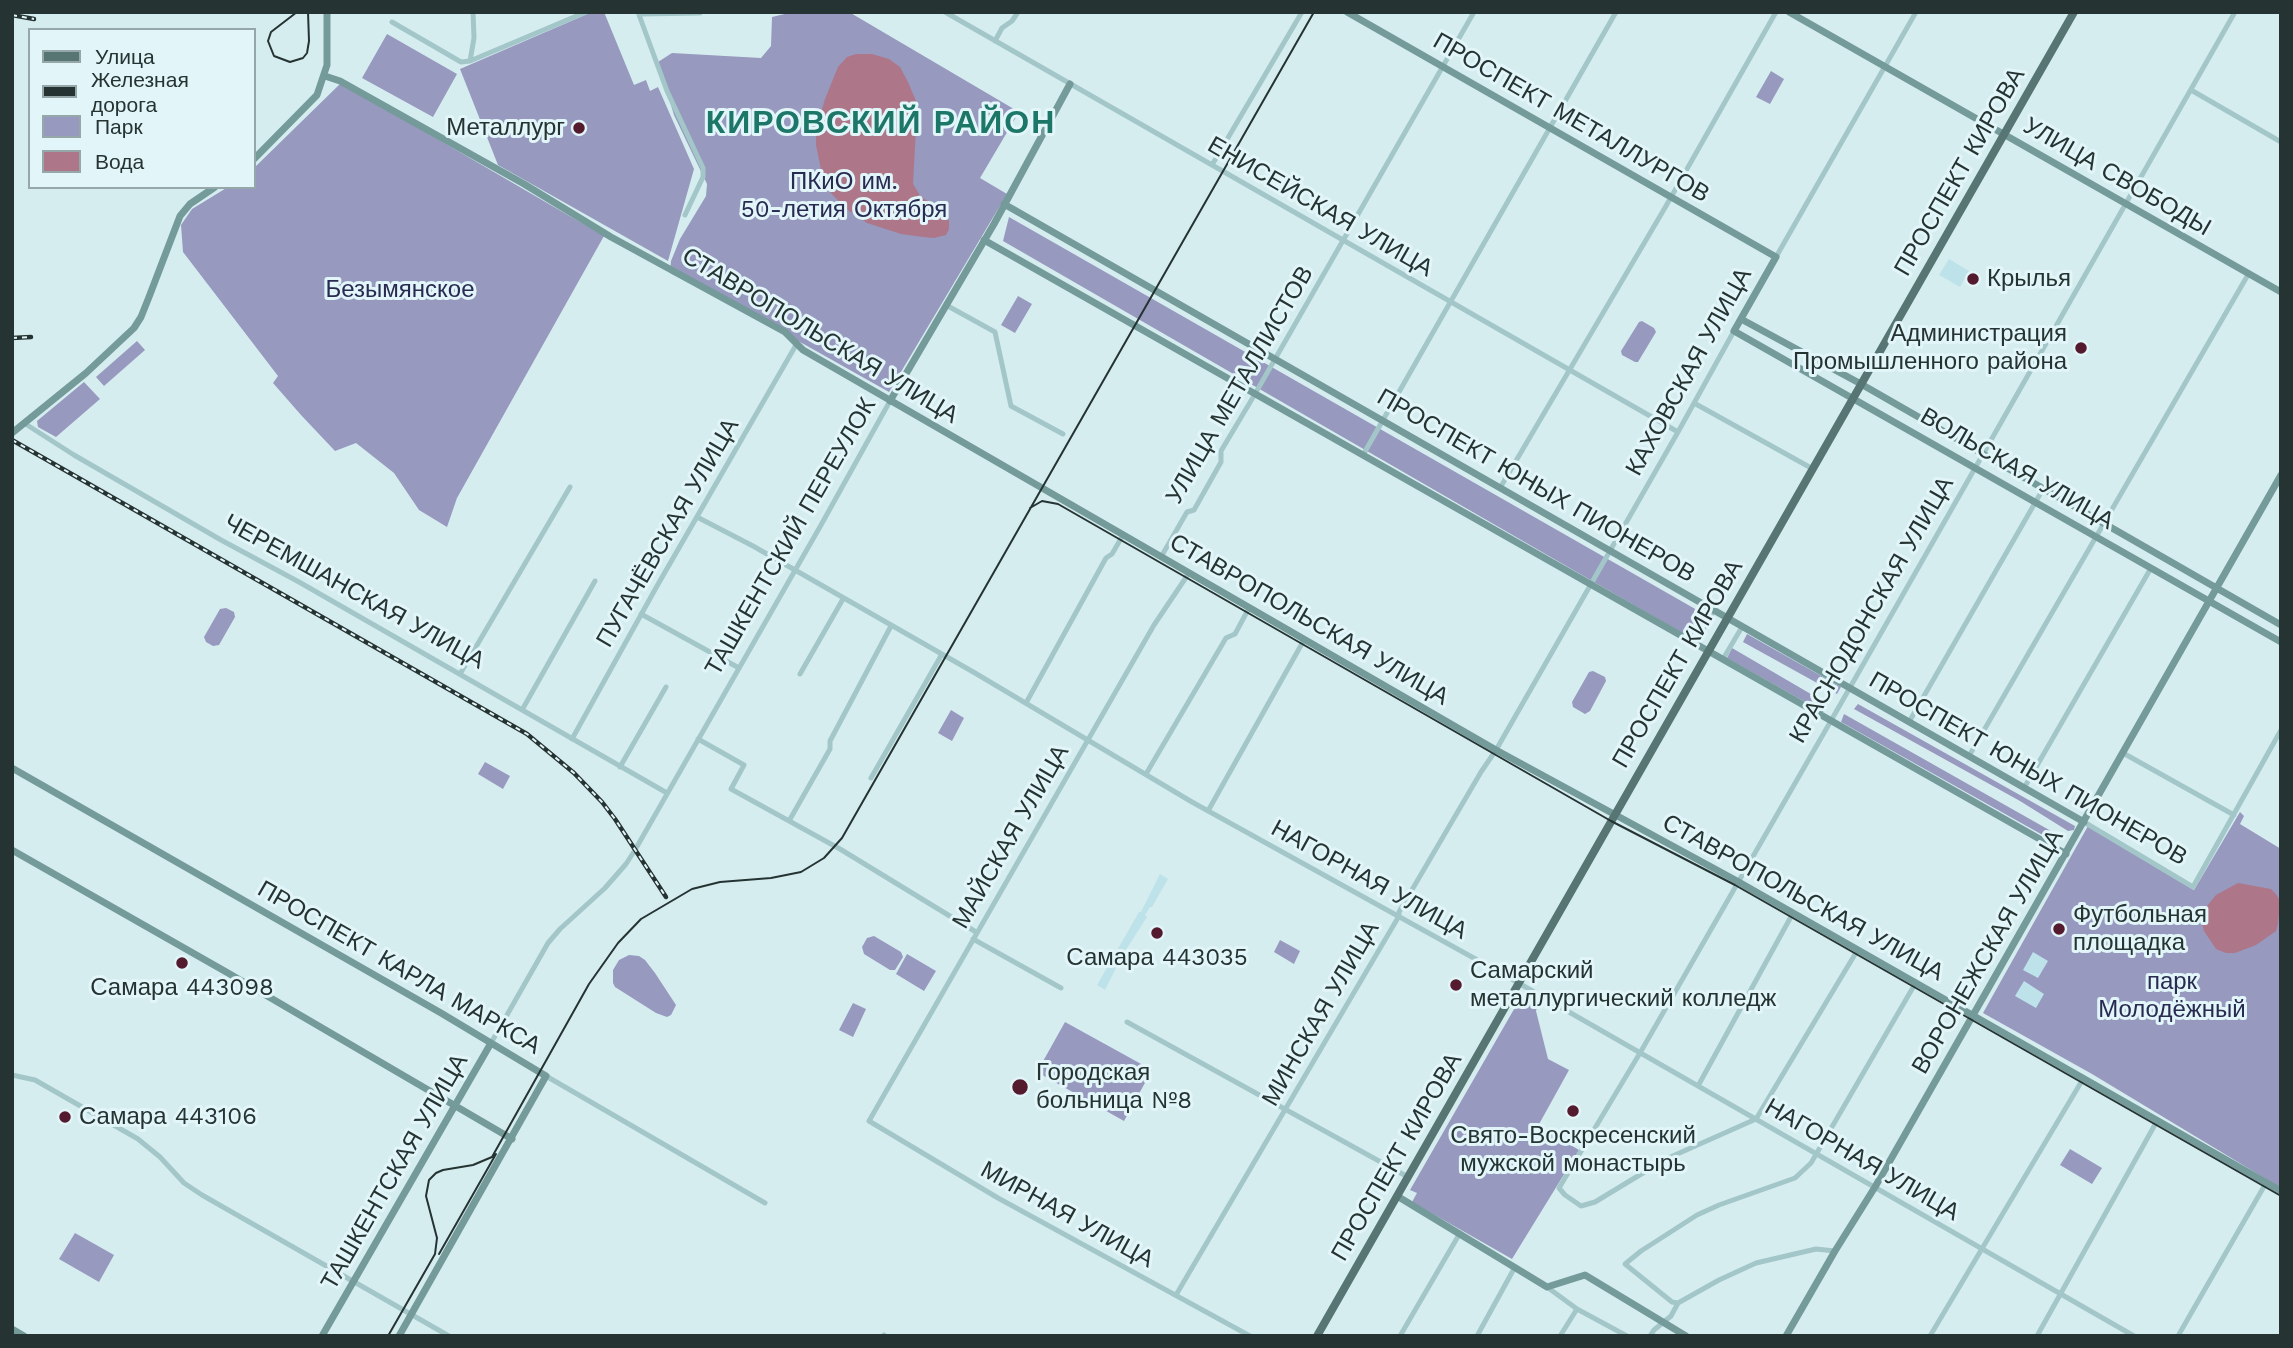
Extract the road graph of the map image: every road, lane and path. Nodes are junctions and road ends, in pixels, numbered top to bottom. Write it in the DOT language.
graph roads {
  1 [pos="327,12"];
  2 [pos="473,12"];
  3 [pos="586,12"];
  4 [pos="944,12"];
  5 [pos="1018,12"];
  6 [pos="1302,12"];
  7 [pos="1347,12"];
  8 [pos="1474,12"];
  9 [pos="1616,12"];
  10 [pos="1776,12"];
  11 [pos="1789,12"];
  12 [pos="1916,12"];
  13 [pos="2074,12"];
  14 [pos="2235,12"];
  15 [pos="639,13"];
  16 [pos="699,13"];
  17 [pos="392,22"];
  18 [pos="995,41"];
  19 [pos="470,61"];
  20 [pos="1443,67"];
  21 [pos="1885,67"];
  22 [pos="325,76"];
  23 [pos="1070,84"];
  24 [pos="2191,90"];
  25 [pos="1551,129"];
  26 [pos="2004,134"];
  27 [pos="2281,142"];
  28 [pos="256,157"];
  29 [pos="1212,165"];
  30 [pos="212,189"];
  31 [pos="1671,197"];
  32 [pos="2125,203"];
  33 [pos="1004,204"];
  34 [pos="685,215"];
  35 [pos="984,240"];
  36 [pos="1343,240"];
  37 [pos="1776,257"];
  38 [pos="2249,273"];
  39 [pos="2281,292"];
  40 [pos="1451,302"];
  41 [pos="946,305"];
  42 [pos="1741,319"];
  43 [pos="1734,331"];
  44 [pos="796,345"];
  45 [pos="1275,359"];
  46 [pos="1570,370"];
  47 [pos="1861,384"];
  48 [pos="1255,394"];
  49 [pos="1853,398"];
  50 [pos="890,401"];
  51 [pos="1695,403"];
  52 [pos="1383,421"];
  53 [pos="23,423"];
  54 [pos="1678,432"];
  55 [pos="12,433"];
  56 [pos="1063,434"];
  57 [pos="1982,454"];
  58 [pos="1363,455"];
  59 [pos="1974,467"];
  60 [pos="1813,469"];
  61 [pos="2281,475"];
  62 [pos="570,487"];
  63 [pos="1500,488"];
  64 [pos="2043,489"];
  65 [pos="2035,502"];
  66 [pos="696,517"];
  67 [pos="2104,524"];
  68 [pos="1123,535"];
  69 [pos="2095,537"];
  70 [pos="1609,551"];
  71 [pos="1161,557"];
  72 [pos="2151,568"];
  73 [pos="795,571"];
  74 [pos="1189,573"];
  75 [pos="595,581"];
  76 [pos="1590,584"];
  77 [pos="2216,588"];
  78 [pos="843,599"];
  79 [pos="2208,601"];
  80 [pos="1250,608"];
  81 [pos="1714,610"];
  82 [pos="641,614"];
  83 [pos="1727,618"];
  84 [pos="2281,625"];
  85 [pos="891,626"];
  86 [pos="1742,627"];
  87 [pos="1304,640"];
  88 [pos="2281,642"];
  89 [pos="1695,644"];
  90 [pos="1708,651"];
  91 [pos="942,654"];
  92 [pos="1723,659"];
  93 [pos="739,668"];
  94 [pos="460,674"];
  95 [pos="800,674"];
  96 [pos="666,687"];
  97 [pos="1850,688"];
  98 [pos="1026,703"];
  99 [pos="522,710"];
  100 [pos="1830,720"];
  101 [pos="1909,722"];
  102 [pos="2281,730"];
  103 [pos="572,738"];
  104 [pos="698,739"];
  105 [pos="1087,740"];
  106 [pos="1496,750"];
  107 [pos="2123,753"];
  108 [pos="1969,756"];
  109 [pos="620,767"];
  110 [pos="12,768"];
  111 [pos="1146,774"];
  112 [pos="871,778"];
  113 [pos="2024,788"];
  114 [pos="668,792"];
  115 [pos="1209,811"];
  116 [pos="1615,815"];
  117 [pos="2234,815"];
  118 [pos="789,821"];
  119 [pos="2084,822"];
  120 [pos="12,850"];
  121 [pos="2066,854"];
  122 [pos="1737,881"];
  123 [pos="1793,913"];
  124 [pos="1399,916"];
  125 [pos="976,932"];
  126 [pos="972,939"];
  127 [pos="1857,951"];
  128 [pos="1518,983"];
  129 [pos="1915,984"];
  130 [pos="1061,988"];
  131 [pos="1973,1016"];
  132 [pos="1127,1022"];
  133 [pos="491,1043"];
  134 [pos="1640,1053"];
  135 [pos="12,1075"];
  136 [pos="546,1076"];
  137 [pos="2083,1079"];
  138 [pos="1698,1086"];
  139 [pos="455,1107"];
  140 [pos="1285,1109"];
  141 [pos="1756,1119"];
  142 [pos="869,1121"];
  143 [pos="2158,1121"];
  144 [pos="512,1139"];
  145 [pos="1815,1153"];
  146 [pos="1408,1177"];
  147 [pos="2266,1182"];
  148 [pos="1875,1188"];
  149 [pos="2281,1191"];
  150 [pos="1397,1196"];
  151 [pos="765,1203"];
  152 [pos="1460,1233"];
  153 [pos="1982,1248"];
  154 [pos="1835,1251"];
  155 [pos="1515,1267"];
  156 [pos="353,1281"];
  157 [pos="1547,1287"];
  158 [pos="2060,1294"];
  159 [pos="1176,1295"];
  160 [pos="1678,1303"];
  161 [pos="1577,1309"];
  162 [pos="412,1314"];
  163 [pos="1662,1323"];
  164 [pos="12,1329"];
  165 [pos="24,1336"];
  166 [pos="322,1336"];
  167 [pos="399,1336"];
  168 [pos="449,1336"];
  169 [pos="1250,1336"];
  170 [pos="1317,1336"];
  171 [pos="1400,1336"];
  172 [pos="1477,1336"];
  173 [pos="1560,1336"];
  174 [pos="1628,1336"];
  175 [pos="1650,1336"];
  176 [pos="1686,1336"];
  177 [pos="1786,1336"];
  178 [pos="1930,1336"];
  179 [pos="2037,1336"];
  180 [pos="2134,1336"];
  181 [pos="2178,1336"];
  1 -- 22 [label="street"];
  2 -- 19 [label="street"];
  3 -- 19 [label="street"];
  4 -- 18 [label="street, ЕНИСЕЙСКАЯ УЛИЦА"];
  5 -- 18 [label="street"];
  6 -- 29 [label="street"];
  7 -- 20 [label="street, ПРОСПЕКТ МЕТАЛЛУРГОВ"];
  8 -- 20 [label="street, УЛИЦА МЕТАЛЛИСТОВ"];
  9 -- 25 [label="street"];
  10 -- 31 [label="street"];
  11 -- 21 [label="street, УЛИЦА СВОБОДЫ"];
  12 -- 21 [label="street, КАХОВСКАЯ УЛИЦА"];
  13 -- 26 [label="main road, ПРОСПЕКТ КИРОВА"];
  14 -- 24 [label="street, КРАСНОДОНСКАЯ УЛИЦА"];
  15 -- 16 [label="street"];
  15 -- 34 [label="street"];
  17 -- 19 [label="street"];
  18 -- 23 [label="street, ЕНИСЕЙСКАЯ УЛИЦА"];
  20 -- 25 [label="street, ПРОСПЕКТ МЕТАЛЛУРГОВ"];
  20 -- 36 [label="street, УЛИЦА МЕТАЛЛИСТОВ"];
  21 -- 26 [label="street, УЛИЦА СВОБОДЫ"];
  21 -- 37 [label="street, КАХОВСКАЯ УЛИЦА"];
  22 -- 28 [label="street"];
  22 -- 44 [label="street, СТАВРОПОЛЬСКАЯ УЛИЦА"];
  23 -- 29 [label="street, ЕНИСЕЙСКАЯ УЛИЦА"];
  23 -- 33 [label="street, ТАШКЕНТСКИЙ ПЕРЕУЛОК"];
  24 -- 27 [label="street"];
  24 -- 32 [label="street, КРАСНОДОНСКАЯ УЛИЦА"];
  25 -- 31 [label="street, ПРОСПЕКТ МЕТАЛЛУРГОВ"];
  25 -- 40 [label="street"];
  26 -- 32 [label="street, УЛИЦА СВОБОДЫ"];
  26 -- 47 [label="main road, ПРОСПЕКТ КИРОВА"];
  29 -- 36 [label="street, ЕНИСЕЙСКАЯ УЛИЦА"];
  30 -- 53 [label="street"];
  31 -- 37 [label="street, ПРОСПЕКТ МЕТАЛЛУРГОВ"];
  31 -- 46 [label="street"];
  32 -- 38 [label="street, УЛИЦА СВОБОДЫ"];
  32 -- 57 [label="street, КРАСНОДОНСКАЯ УЛИЦА"];
  33 -- 35 [label="street, ТАШКЕНТСКИЙ ПЕРЕУЛОК"];
  33 -- 45 [label="street, ПРОСПЕКТ ЮНЫХ ПИОНЕРОВ"];
  35 -- 41 [label="street, ТАШКЕНТСКИЙ ПЕРЕУЛОК"];
  35 -- 48 [label="street"];
  36 -- 40 [label="street, ЕНИСЕЙСКАЯ УЛИЦА"];
  36 -- 45 [label="street, УЛИЦА МЕТАЛЛИСТОВ"];
  37 -- 42 [label="street, КАХОВСКАЯ УЛИЦА"];
  38 -- 39 [label="street, УЛИЦА СВОБОДЫ"];
  38 -- 67 [label="street"];
  40 -- 46 [label="street, ЕНИСЕЙСКАЯ УЛИЦА"];
  40 -- 52 [label="street"];
  41 -- 50 [label="street, ТАШКЕНТСКИЙ ПЕРЕУЛОК"];
  41 -- 56 [label="street"];
  42 -- 43 [label="street, КАХОВСКАЯ УЛИЦА"];
  42 -- 47 [label="street, ВОЛЬСКАЯ УЛИЦА"];
  43 -- 49 [label="street, ВОЛЬСКАЯ УЛИЦА"];
  43 -- 51 [label="street, КАХОВСКАЯ УЛИЦА"];
  44 -- 50 [label="street, СТАВРОПОЛЬСКАЯ УЛИЦА"];
  44 -- 66 [label="street, ПУГАЧЁВСКАЯ УЛИЦА"];
  45 -- 48 [label="street, УЛИЦА МЕТАЛЛИСТОВ"];
  45 -- 52 [label="street, ПРОСПЕКТ ЮНЫХ ПИОНЕРОВ"];
  46 -- 54 [label="street, ЕНИСЕЙСКАЯ УЛИЦА"];
  46 -- 63 [label="street"];
  47 -- 49 [label="main road, ПРОСПЕКТ КИРОВА"];
  47 -- 57 [label="street, ВОЛЬСКАЯ УЛИЦА"];
  48 -- 58 [label="street"];
  48 -- 71 [label="street, УЛИЦА МЕТАЛЛИСТОВ"];
  49 -- 59 [label="street, ВОЛЬСКАЯ УЛИЦА"];
  49 -- 60 [label="main road, ПРОСПЕКТ КИРОВА"];
  50 -- 68 [label="street, СТАВРОПОЛЬСКАЯ УЛИЦА"];
  50 -- 73 [label="street, ТАШКЕНТСКИЙ ПЕРЕУЛОК"];
  51 -- 54 [label="street, КАХОВСКАЯ УЛИЦА"];
  51 -- 60 [label="street"];
  52 -- 58 [label="street"];
  52 -- 63 [label="street, ПРОСПЕКТ ЮНЫХ ПИОНЕРОВ"];
  53 -- 55 [label="street"];
  53 -- 94 [label="street, ЧЕРЕМШАНСКАЯ УЛИЦА"];
  54 -- 70 [label="street, КАХОВСКАЯ УЛИЦА"];
  57 -- 59 [label="street, КРАСНОДОНСКАЯ УЛИЦА"];
  57 -- 64 [label="street, ВОЛЬСКАЯ УЛИЦА"];
  58 -- 76 [label="street"];
  59 -- 65 [label="street, ВОЛЬСКАЯ УЛИЦА"];
  59 -- 97 [label="street, КРАСНОДОНСКАЯ УЛИЦА"];
  60 -- 83 [label="main road, ПРОСПЕКТ КИРОВА"];
  61 -- 77 [label="street, ВОРОНЕЖСКАЯ УЛИЦА"];
  62 -- 94 [label="street"];
  63 -- 70 [label="street, ПРОСПЕКТ ЮНЫХ ПИОНЕРОВ"];
  64 -- 65 [label="street"];
  64 -- 67 [label="street, ВОЛЬСКАЯ УЛИЦА"];
  65 -- 69 [label="street, ВОЛЬСКАЯ УЛИЦА"];
  65 -- 101 [label="street"];
  66 -- 73 [label="street, НАГОРНАЯ УЛИЦА"];
  66 -- 82 [label="street, ПУГАЧЁВСКАЯ УЛИЦА"];
  67 -- 69 [label="street"];
  67 -- 77 [label="street, ВОЛЬСКАЯ УЛИЦА"];
  68 -- 71 [label="street, СТАВРОПОЛЬСКАЯ УЛИЦА"];
  68 -- 98 [label="street"];
  69 -- 72 [label="street, ВОЛЬСКАЯ УЛИЦА"];
  69 -- 108 [label="street"];
  70 -- 76 [label="street, КАХОВСКАЯ УЛИЦА"];
  70 -- 81 [label="street, ПРОСПЕКТ ЮНЫХ ПИОНЕРОВ"];
  71 -- 74 [label="street, СТАВРОПОЛЬСКАЯ УЛИЦА"];
  72 -- 79 [label="street, ВОЛЬСКАЯ УЛИЦА"];
  72 -- 113 [label="street"];
  73 -- 78 [label="street, НАГОРНАЯ УЛИЦА"];
  73 -- 93 [label="street, ТАШКЕНТСКИЙ ПЕРЕУЛОК"];
  74 -- 80 [label="street, СТАВРОПОЛЬСКАЯ УЛИЦА"];
  74 -- 105 [label="street, МАЙСКАЯ УЛИЦА"];
  75 -- 99 [label="street"];
  76 -- 89 [label="street"];
  76 -- 106 [label="street, КАХОВСКАЯ УЛИЦА"];
  77 -- 79 [label="street, ВОРОНЕЖСКАЯ УЛИЦА"];
  77 -- 84 [label="street, ВОЛЬСКАЯ УЛИЦА"];
  78 -- 85 [label="street, НАГОРНАЯ УЛИЦА"];
  78 -- 95 [label="street"];
  79 -- 88 [label="street, ВОЛЬСКАЯ УЛИЦА"];
  79 -- 107 [label="street, ВОРОНЕЖСКАЯ УЛИЦА"];
  80 -- 87 [label="street, СТАВРОПОЛЬСКАЯ УЛИЦА"];
  80 -- 111 [label="street"];
  81 -- 83 [label="street, ПРОСПЕКТ ЮНЫХ ПИОНЕРОВ"];
  81 -- 89 [label="street"];
  82 -- 93 [label="street"];
  82 -- 103 [label="street, ПУГАЧЁВСКАЯ УЛИЦА"];
  83 -- 86 [label="street, ПРОСПЕКТ ЮНЫХ ПИОНЕРОВ"];
  83 -- 90 [label="main road, ПРОСПЕКТ КИРОВА"];
  85 -- 91 [label="street, НАГОРНАЯ УЛИЦА"];
  85 -- 118 [label="street"];
  86 -- 92 [label="street"];
  86 -- 97 [label="street, ПРОСПЕКТ ЮНЫХ ПИОНЕРОВ"];
  87 -- 106 [label="street, СТАВРОПОЛЬСКАЯ УЛИЦА"];
  87 -- 115 [label="street"];
  89 -- 90 [label="street"];
  90 -- 92 [label="street"];
  90 -- 116 [label="main road, ПРОСПЕКТ КИРОВА"];
  91 -- 98 [label="street, НАГОРНАЯ УЛИЦА"];
  91 -- 112 [label="street"];
  92 -- 100 [label="street"];
  93 -- 104 [label="street, ТАШКЕНТСКИЙ ПЕРЕУЛОК"];
  94 -- 99 [label="street, ЧЕРЕМШАНСКАЯ УЛИЦА"];
  96 -- 109 [label="street"];
  97 -- 100 [label="street, КРАСНОДОНСКАЯ УЛИЦА"];
  97 -- 101 [label="street, ПРОСПЕКТ ЮНЫХ ПИОНЕРОВ"];
  98 -- 105 [label="street, НАГОРНАЯ УЛИЦА"];
  99 -- 103 [label="street, ЧЕРЕМШАНСКАЯ УЛИЦА"];
  100 -- 121 [label="street"];
  100 -- 122 [label="street, КРАСНОДОНСКАЯ УЛИЦА"];
  101 -- 108 [label="street, ПРОСПЕКТ ЮНЫХ ПИОНЕРОВ"];
  102 -- 117 [label="street"];
  103 -- 109 [label="street, ЧЕРЕМШАНСКАЯ УЛИЦА"];
  104 -- 114 [label="street, ТАШКЕНТСКИЙ ПЕРЕУЛОК"];
  104 -- 118 [label="street"];
  105 -- 111 [label="street, НАГОРНАЯ УЛИЦА"];
  105 -- 125 [label="street, МАЙСКАЯ УЛИЦА"];
  106 -- 116 [label="street, СТАВРОПОЛЬСКАЯ УЛИЦА"];
  106 -- 124 [label="street, МИНСКАЯ УЛИЦА"];
  107 -- 117 [label="street"];
  107 -- 119 [label="street, ВОРОНЕЖСКАЯ УЛИЦА"];
  108 -- 113 [label="street, ПРОСПЕКТ ЮНЫХ ПИОНЕРОВ"];
  109 -- 114 [label="street, ЧЕРЕМШАНСКАЯ УЛИЦА"];
  110 -- 133 [label="street, ПРОСПЕКТ КАРЛА МАРКСА"];
  111 -- 115 [label="street, НАГОРНАЯ УЛИЦА"];
  113 -- 119 [label="street, ПРОСПЕКТ ЮНЫХ ПИОНЕРОВ"];
  114 -- 133 [label="street, ТАШКЕНТСКАЯ УЛИЦА"];
  115 -- 124 [label="street, НАГОРНАЯ УЛИЦА"];
  116 -- 122 [label="street, СТАВРОПОЛЬСКАЯ УЛИЦА"];
  116 -- 128 [label="main road, ПРОСПЕКТ КИРОВА"];
  117 -- 119 [label="street, ПРОСПЕКТ ЮНЫХ ПИОНЕРОВ"];
  118 -- 125 [label="street"];
  119 -- 121 [label="street, ВОРОНЕЖСКАЯ УЛИЦА"];
  120 -- 139 [label="street"];
  121 -- 131 [label="street, ВОРОНЕЖСКАЯ УЛИЦА"];
  122 -- 123 [label="street, СТАВРОПОЛЬСКАЯ УЛИЦА"];
  122 -- 134 [label="street, КРАСНОДОНСКАЯ УЛИЦА"];
  123 -- 127 [label="street, СТАВРОПОЛЬСКАЯ УЛИЦА"];
  123 -- 138 [label="street"];
  124 -- 128 [label="street, НАГОРНАЯ УЛИЦА"];
  124 -- 140 [label="street, МИНСКАЯ УЛИЦА"];
  125 -- 126 [label="street, МАЙСКАЯ УЛИЦА"];
  126 -- 130 [label="street"];
  126 -- 142 [label="street, МАЙСКАЯ УЛИЦА"];
  127 -- 129 [label="street, СТАВРОПОЛЬСКАЯ УЛИЦА"];
  127 -- 141 [label="street"];
  128 -- 134 [label="street, НАГОРНАЯ УЛИЦА"];
  128 -- 146 [label="main road, ПРОСПЕКТ КИРОВА"];
  129 -- 131 [label="street, СТАВРОПОЛЬСКАЯ УЛИЦА"];
  129 -- 145 [label="street"];
  131 -- 137 [label="street, СТАВРОПОЛЬСКАЯ УЛИЦА"];
  131 -- 148 [label="street, ВОРОНЕЖСКАЯ УЛИЦА"];
  132 -- 140 [label="street"];
  133 -- 136 [label="street, ПРОСПЕКТ КАРЛА МАРКСА"];
  133 -- 139 [label="street, ТАШКЕНТСКАЯ УЛИЦА"];
  134 -- 138 [label="street, НАГОРНАЯ УЛИЦА"];
  134 -- 141 [label="street, КРАСНОДОНСКАЯ УЛИЦА"];
  135 -- 156 [label="street"];
  136 -- 144 [label="street"];
  136 -- 151 [label="street, ПРОСПЕКТ КАРЛА МАРКСА"];
  137 -- 143 [label="street, СТАВРОПОЛЬСКАЯ УЛИЦА"];
  137 -- 153 [label="street"];
  138 -- 141 [label="street, НАГОРНАЯ УЛИЦА"];
  139 -- 144 [label="street"];
  139 -- 156 [label="street, ТАШКЕНТСКАЯ УЛИЦА"];
  140 -- 146 [label="street"];
  140 -- 159 [label="street, МИНСКАЯ УЛИЦА"];
  141 -- 145 [label="street, НАГОРНАЯ УЛИЦА"];
  142 -- 159 [label="street, МИРНАЯ УЛИЦА"];
  143 -- 147 [label="street, СТАВРОПОЛЬСКАЯ УЛИЦА"];
  143 -- 158 [label="street"];
  144 -- 162 [label="street"];
  145 -- 148 [label="street, НАГОРНАЯ УЛИЦА"];
  145 -- 160 [label="street"];
  146 -- 150 [label="main road, ПРОСПЕКТ КИРОВА"];
  147 -- 149 [label="street, СТАВРОПОЛЬСКАЯ УЛИЦА"];
  147 -- 181 [label="street"];
  148 -- 153 [label="street, НАГОРНАЯ УЛИЦА"];
  148 -- 154 [label="street, ВОРОНЕЖСКАЯ УЛИЦА"];
  150 -- 152 [label="street"];
  150 -- 170 [label="main road, ПРОСПЕКТ КИРОВА"];
  152 -- 155 [label="street"];
  152 -- 171 [label="street"];
  153 -- 158 [label="street, НАГОРНАЯ УЛИЦА"];
  153 -- 178 [label="street"];
  154 -- 160 [label="street"];
  154 -- 177 [label="street, ВОРОНЕЖСКАЯ УЛИЦА"];
  155 -- 157 [label="street"];
  155 -- 172 [label="street"];
  156 -- 162 [label="street"];
  156 -- 166 [label="street, ТАШКЕНТСКАЯ УЛИЦА"];
  157 -- 161 [label="street"];
  157 -- 163 [label="street"];
  158 -- 179 [label="street"];
  158 -- 180 [label="street, НАГОРНАЯ УЛИЦА"];
  159 -- 169 [label="street, МИРНАЯ УЛИЦА"];
  160 -- 163 [label="street"];
  161 -- 173 [label="street"];
  161 -- 174 [label="street"];
  162 -- 167 [label="street"];
  162 -- 168 [label="street"];
  163 -- 175 [label="street"];
  163 -- 176 [label="street"];
  164 -- 165 [label="street"];
}
